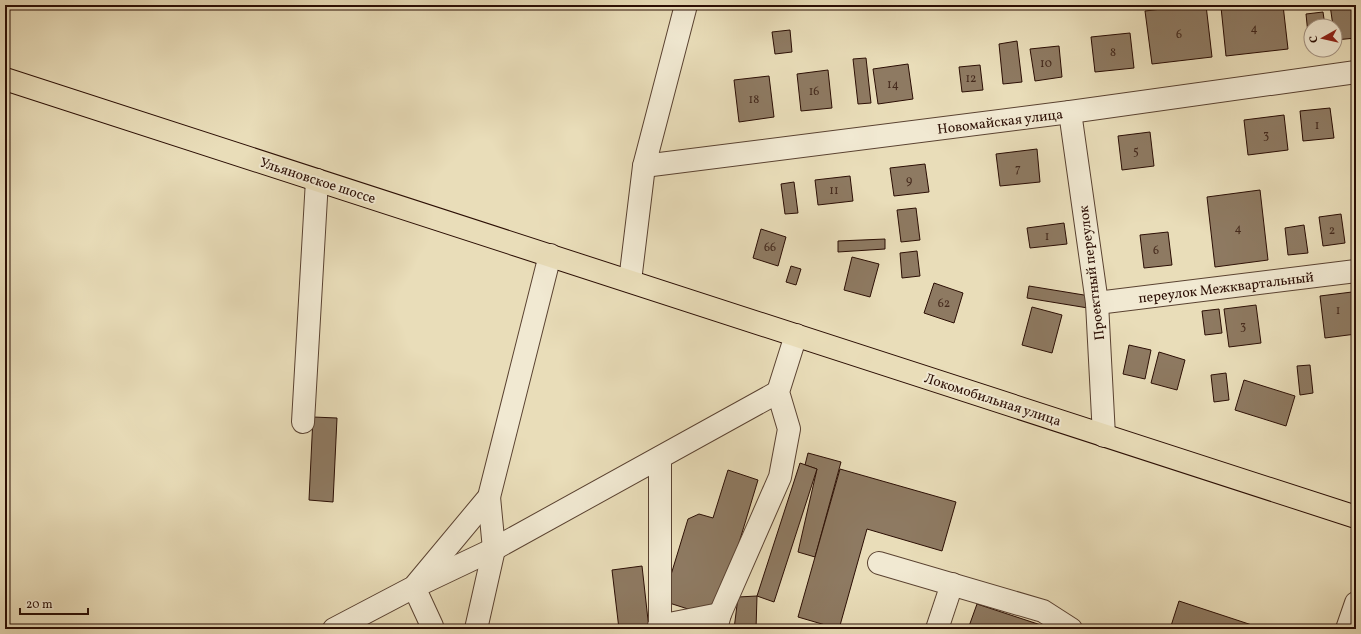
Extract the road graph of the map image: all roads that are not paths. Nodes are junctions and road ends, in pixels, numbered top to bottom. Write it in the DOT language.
graph roads {
  1 [pos="686,5"];
  2 [pos="1356,72"];
  3 [pos="5,79"];
  4 [pos="1070,112"];
  5 [pos="644,166"];
  6 [pos="317,180"];
  7 [pos="550,255"];
  8 [pos="1356,272"];
  9 [pos="630,281"];
  10 [pos="1097,303"];
  11 [pos="796,335"];
  12 [pos="778,392"];
  13 [pos="303,422"];
  14 [pos="1104,436"];
  15 [pos="660,458"];
  16 [pos="489,497"];
  17 [pos="1356,517"];
  18 [pos="494,549"];
  19 [pos="879,564"];
  20 [pos="952,584"];
  21 [pos="414,587"];
  22 [pos="1356,603"];
  23 [pos="718,622"];
  24 [pos="659,627"];
  25 [pos="334,629"];
  26 [pos="431,629"];
  27 [pos="476,629"];
  28 [pos="937,629"];
  29 [pos="1071,629"];
  30 [pos="1347,629"];
  1 -- 5 [label="street"];
  2 -- 4 [label="street, Новомайская улица"];
  3 -- 6 [label="main road, Ульяновское шоссе"];
  4 -- 5 [label="street, Новомайская улица"];
  4 -- 10 [label="street, Проектный переулок"];
  5 -- 9 [label="street"];
  6 -- 7 [label="main road, Ульяновское шоссе"];
  6 -- 13 [label="street"];
  7 -- 9 [label="main road, Ульяновское шоссе"];
  7 -- 16 [label="street"];
  8 -- 10 [label="street, переулок Межквартальный"];
  9 -- 11 [label="main road, Локомобильная улица"];
  10 -- 14 [label="street, Проектный переулок"];
  11 -- 12 [label="street"];
  11 -- 14 [label="main road, Локомобильная улица"];
  12 -- 15 [label="street"];
  12 -- 23 [label="street"];
  14 -- 17 [label="main road, Локомобильная улица"];
  15 -- 18 [label="street"];
  15 -- 24 [label="street"];
  16 -- 18 [label="street"];
  16 -- 21 [label="street"];
  18 -- 21 [label="street"];
  18 -- 27 [label="street"];
  19 -- 20 [label="street"];
  20 -- 28 [label="street"];
  20 -- 29 [label="street"];
  21 -- 25 [label="street"];
  21 -- 26 [label="street"];
  22 -- 30 [label="street"];
  23 -- 24 [label="street"];
}
